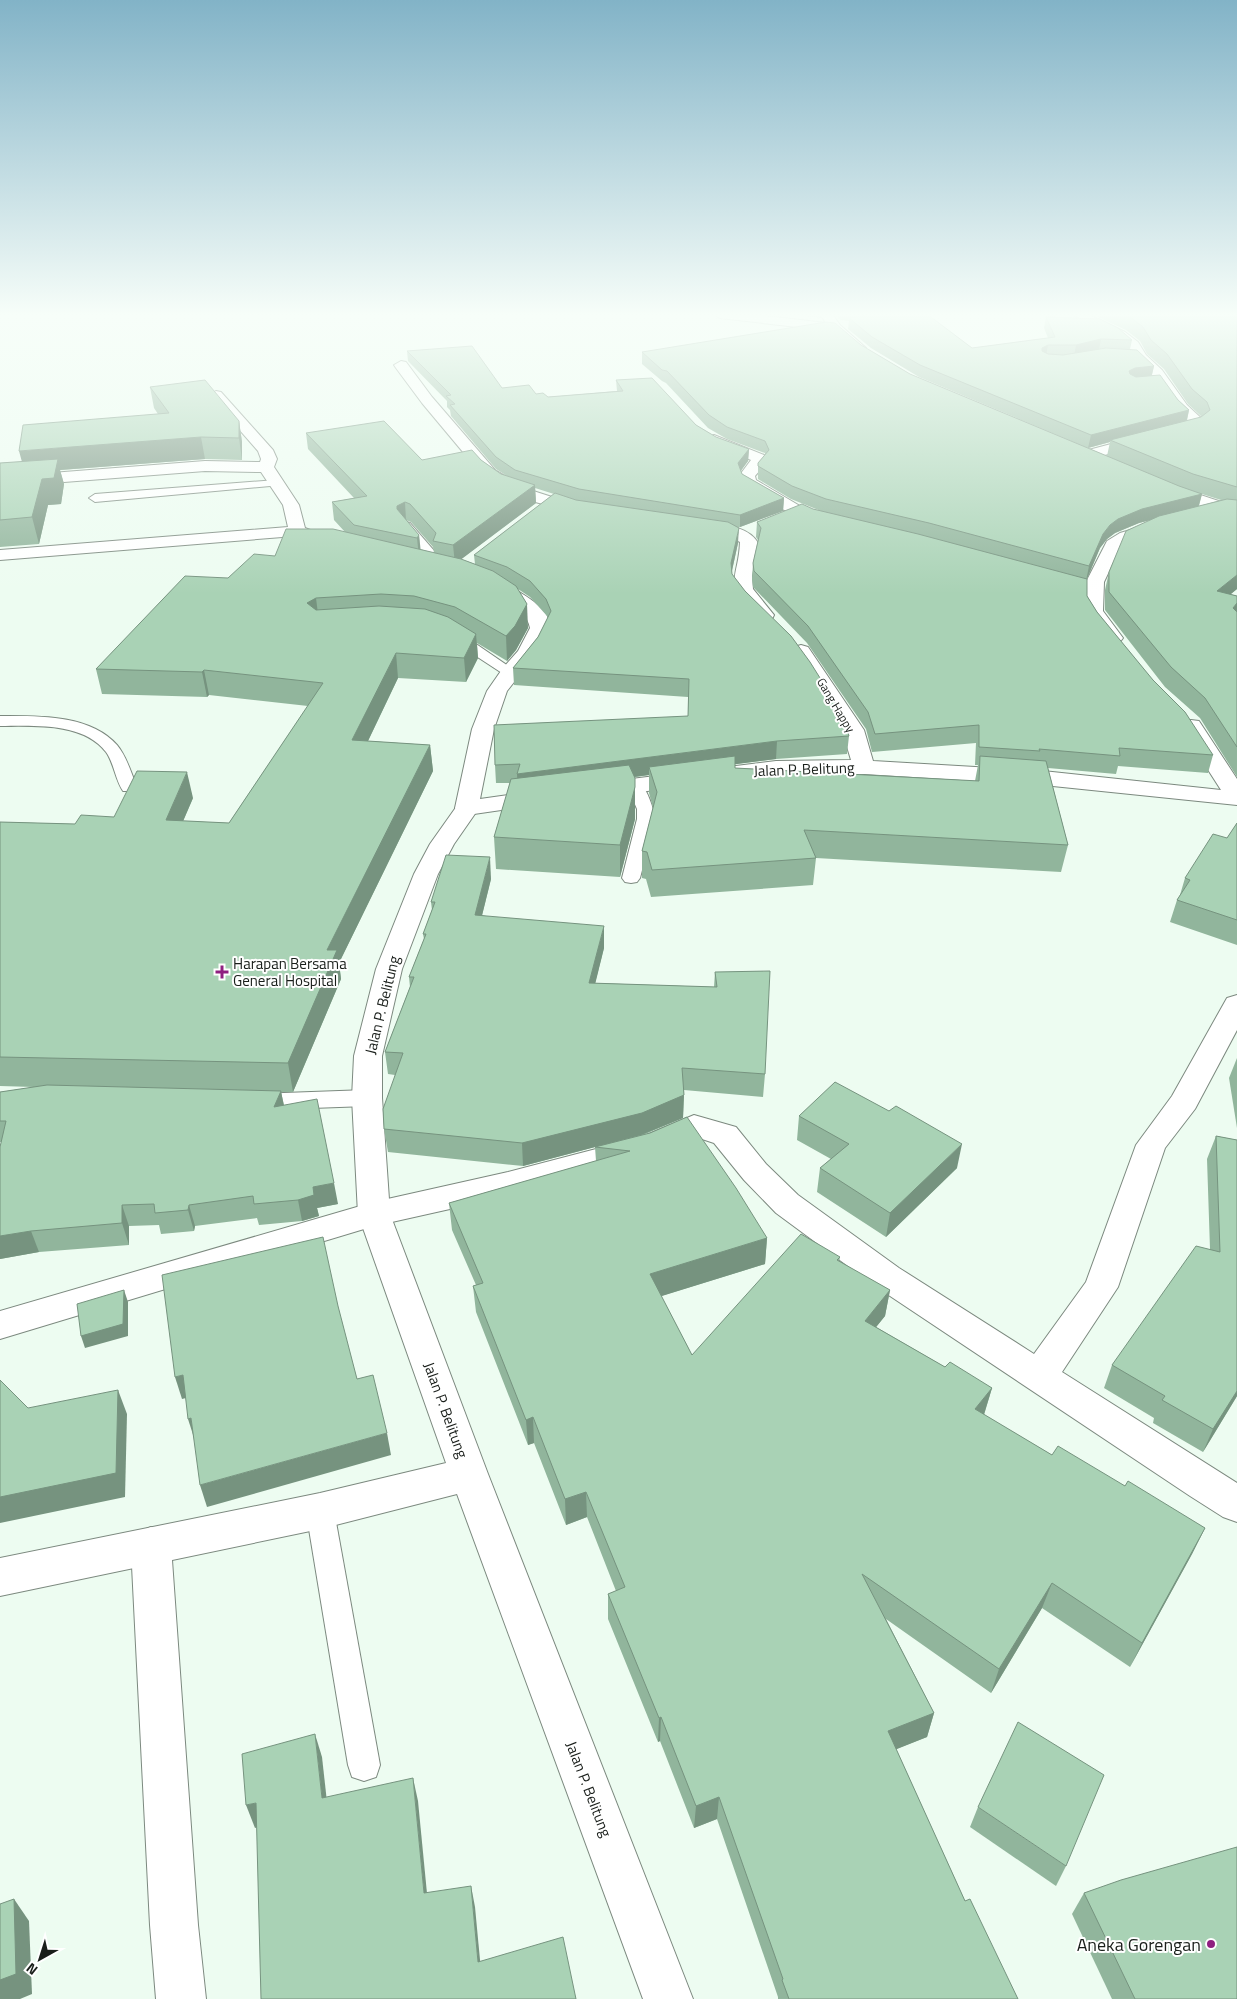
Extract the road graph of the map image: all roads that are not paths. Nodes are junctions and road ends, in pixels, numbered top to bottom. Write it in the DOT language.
graph roads {
  1 [pos="227,407"];
  2 [pos="432,407"];
  3 [pos="1182,407"];
  4 [pos="702,432"];
  5 [pos="1068,448"];
  6 [pos="1086,455"];
  7 [pos="1104,462"];
  8 [pos="266,467"];
  9 [pos="1148,481"];
  10 [pos="0,482"];
  11 [pos="277,483"];
  12 [pos="94,498"];
  13 [pos="552,501"];
  14 [pos="1229,511"];
  15 [pos="602,512"];
  16 [pos="799,512"];
  17 [pos="534,514"];
  18 [pos="1197,516"];
  19 [pos="782,518"];
  20 [pos="1172,523"];
  21 [pos="844,524"];
  22 [pos="687,525"];
  23 [pos="406,526"];
  24 [pos="757,528"];
  25 [pos="297,532"];
  26 [pos="741,535"];
  27 [pos="345,548"];
  28 [pos="0,554"];
  29 [pos="406,560"];
  30 [pos="432,566"];
  31 [pos="1037,574"];
  32 [pos="476,578"];
  33 [pos="1094,590"];
  34 [pos="774,624"];
  35 [pos="441,630"];
  36 [pos="792,642"];
  37 [pos="1122,649"];
  38 [pos="510,672"];
  39 [pos="1177,711"];
  40 [pos="0,721"];
  41 [pos="864,767"];
  42 [pos="635,786"];
  43 [pos="129,787"];
  44 [pos="1237,797"];
  45 [pos="467,808"];
  46 [pos="632,878"];
  47 [pos="1237,1004"];
  48 [pos="367,1098"];
  49 [pos="236,1102"];
  50 [pos="374,1214"];
  51 [pos="0,1325"];
  52 [pos="1038,1377"];
  53 [pos="469,1474"];
  54 [pos="1237,1504"];
  55 [pos="320,1511"];
  56 [pos="151,1546"];
  57 [pos="0,1577"];
  58 [pos="364,1765"];
  59 [pos="180,1999"];
  60 [pos="668,1999"];
  1 -- 8 [label="street"];
  2 -- 13 [label="street"];
  3 -- 6 [label="street"];
  4 -- 16 [label="street"];
  5 -- 6 [label="street"];
  6 -- 7 [label="street"];
  8 -- 10 [label="street"];
  8 -- 11 [label="street"];
  9 -- 14 [label="street"];
  11 -- 12 [label="lane"];
  11 -- 25 [label="street"];
  13 -- 15 [label="street"];
  13 -- 17 [label="street"];
  14 -- 18 [label="street"];
  16 -- 19 [label="street"];
  16 -- 21 [label="street"];
  20 -- 33 [label="street"];
  22 -- 26 [label="street"];
  23 -- 30 [label="lane"];
  24 -- 26 [label="street"];
  25 -- 27 [label="street"];
  25 -- 28 [label="street"];
  26 -- 34 [label="street"];
  29 -- 30 [label="street"];
  31 -- 33 [label="street"];
  32 -- 38 [label="street"];
  33 -- 37 [label="street"];
  35 -- 38 [label="lane"];
  36 -- 41 [label="street, Gang Happy"];
  38 -- 45 [label="street"];
  39 -- 44 [label="street"];
  40 -- 43 [label="lane"];
  41 -- 42 [label="street, Jalan P. Belitung"];
  41 -- 44 [label="street, Jalan P. Belitung"];
  42 -- 45 [label="street, Jalan P. Belitung"];
  42 -- 46 [label="lane"];
  45 -- 48 [label="street, Jalan P. Belitung"];
  47 -- 52 [label="street"];
  48 -- 49 [label="lane"];
  48 -- 50 [label="street, Jalan P. Belitung"];
  50 -- 51 [label="street"];
  50 -- 52 [label="street"];
  50 -- 53 [label="street, Jalan P. Belitung"];
  52 -- 54 [label="street"];
  53 -- 55 [label="street"];
  53 -- 60 [label="street, Jalan P. Belitung"];
  55 -- 56 [label="street"];
  55 -- 58 [label="lane"];
  56 -- 57 [label="street"];
  56 -- 59 [label="street"];
}
